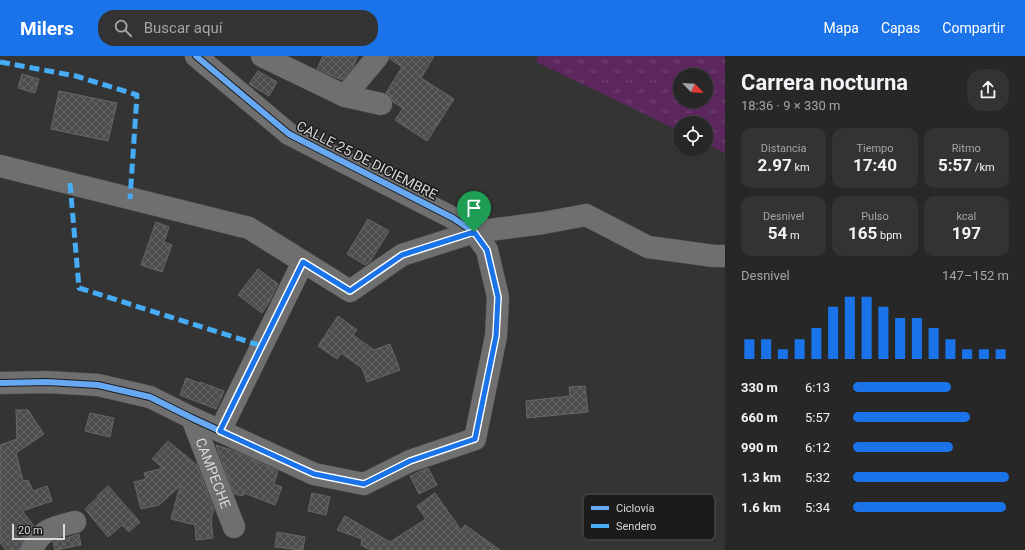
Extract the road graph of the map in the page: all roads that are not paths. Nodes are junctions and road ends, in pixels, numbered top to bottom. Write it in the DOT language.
graph roads {
  1 [pos="196,56"];
  2 [pos="262,56"];
  3 [pos="378,56"];
  4 [pos="345,96"];
  5 [pos="381,104"];
  6 [pos="0,166"];
  7 [pos="474,232"];
  8 [pos="725,256"];
  9 [pos="303,262"];
  10 [pos="0,383"];
  11 [pos="192,418"];
  12 [pos="220,431"];
  13 [pos="75,522"];
  14 [pos="234,527"];
  15 [pos="32,550"];
  1 -- 7 [label="street, CALLE 25 DE DICIEMBRE"];
  2 -- 4 [label="street"];
  3 -- 4 [label="street"];
  4 -- 5 [label="street"];
  6 -- 9 [label="street"];
  7 -- 8 [label="street"];
  7 -- 9 [label="street"];
  7 -- 12 [label="street, CALLE 25 DE DICIEMBRE"];
  9 -- 12 [label="street"];
  10 -- 11 [label="street"];
  11 -- 12 [label="street"];
  11 -- 14 [label="street, CAMPECHE"];
  13 -- 15 [label="street"];
}
